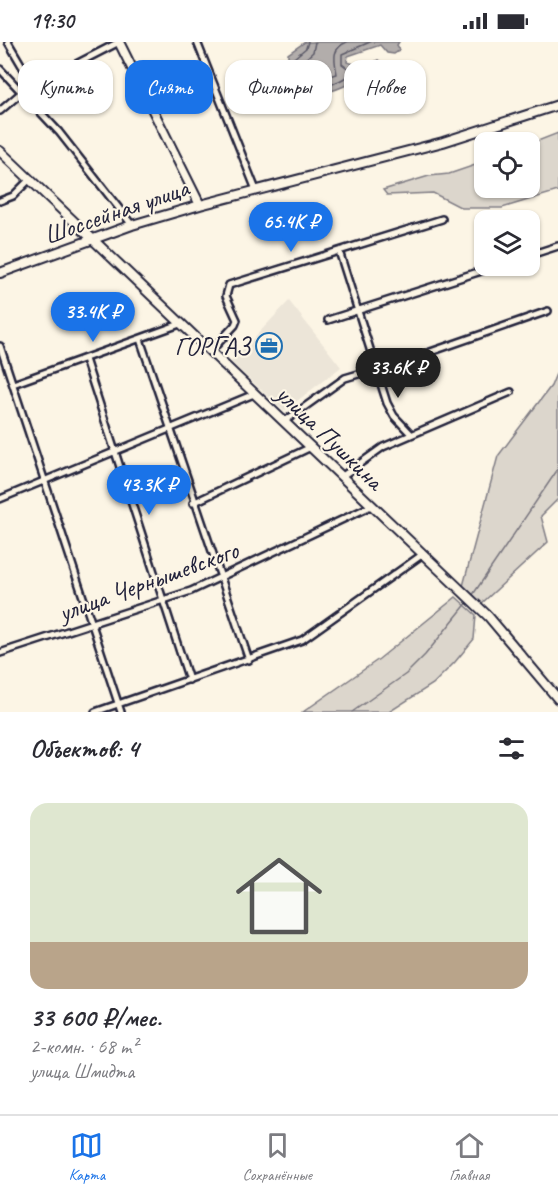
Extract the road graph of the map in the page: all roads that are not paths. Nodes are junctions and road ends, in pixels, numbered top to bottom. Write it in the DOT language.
graph roads {
  1 [pos="8,42"];
  2 [pos="119,42"];
  3 [pos="197,42"];
  4 [pos="19,60"];
  5 [pos="85,60"];
  6 [pos="0,69"];
  7 [pos="18,88"];
  8 [pos="18,95"];
  9 [pos="558,105"];
  10 [pos="0,111"];
  11 [pos="42,114"];
  12 [pos="0,151"];
  13 [pos="30,179"];
  14 [pos="256,190"];
  15 [pos="0,201"];
  16 [pos="200,205"];
  17 [pos="442,219"];
  18 [pos="132,225"];
  19 [pos="96,240"];
  20 [pos="558,246"];
  21 [pos="339,251"];
  22 [pos="540,252"];
  23 [pos="0,273"];
  24 [pos="474,273"];
  25 [pos="357,310"];
  26 [pos="548,311"];
  27 [pos="328,320"];
  28 [pos="180,324"];
  29 [pos="140,339"];
  30 [pos="0,346"];
  31 [pos="210,352"];
  32 [pos="86,359"];
  33 [pos="375,370"];
  34 [pos="13,384"];
  35 [pos="511,392"];
  36 [pos="254,394"];
  37 [pos="285,421"];
  38 [pos="168,429"];
  39 [pos="411,434"];
  40 [pos="311,447"];
  41 [pos="116,451"];
  42 [pos="341,477"];
  43 [pos="44,481"];
  44 [pos="0,499"];
  45 [pos="194,503"];
  46 [pos="371,506"];
  47 [pos="423,554"];
  48 [pos="220,579"];
  49 [pos="165,599"];
  50 [pos="90,624"];
  51 [pos="0,653"];
  52 [pos="249,660"];
  53 [pos="189,680"];
  54 [pos="557,695"];
  55 [pos="118,704"];
  56 [pos="94,712"];
  57 [pos="121,712"];
  1 -- 4 [label="street"];
  2 -- 5 [label="street"];
  2 -- 16 [label="main road"];
  3 -- 14 [label="street"];
  6 -- 7 [label="street"];
  8 -- 10 [label="street"];
  9 -- 14 [label="main road, Шоссейная улица"];
  11 -- 18 [label="street"];
  12 -- 13 [label="main road, улица Пушкина"];
  13 -- 15 [label="street"];
  13 -- 19 [label="main road, улица Пушкина"];
  14 -- 16 [label="main road, Шоссейная улица"];
  16 -- 18 [label="main road, Шоссейная улица"];
  17 -- 21 [label="street"];
  18 -- 19 [label="main road, Шоссейная улица"];
  19 -- 23 [label="main road, Шоссейная улица"];
  19 -- 28 [label="main road, улица Пушкина"];
  20 -- 22 [label="street"];
  21 -- 25 [label="street"];
  21 -- 31 [label="street"];
  24 -- 25 [label="street"];
  25 -- 27 [label="street"];
  25 -- 33 [label="street"];
  26 -- 33 [label="street"];
  28 -- 29 [label="street"];
  28 -- 31 [label="main road, улица Пушкина"];
  29 -- 32 [label="street"];
  29 -- 38 [label="street"];
  30 -- 34 [label="street"];
  31 -- 36 [label="main road, улица Пушкина"];
  32 -- 34 [label="street"];
  32 -- 41 [label="street"];
  33 -- 37 [label="street"];
  33 -- 39 [label="street"];
  34 -- 43 [label="street"];
  35 -- 39 [label="street"];
  36 -- 37 [label="main road, улица Пушкина"];
  36 -- 38 [label="street"];
  37 -- 40 [label="main road, улица Пушкина"];
  38 -- 41 [label="street"];
  38 -- 45 [label="street"];
  39 -- 42 [label="street"];
  40 -- 42 [label="main road, улица Пушкина"];
  40 -- 45 [label="street"];
  41 -- 43 [label="street"];
  41 -- 49 [label="street"];
  42 -- 46 [label="main road, улица Пушкина"];
  43 -- 44 [label="street"];
  43 -- 50 [label="street"];
  45 -- 48 [label="street"];
  46 -- 47 [label="main road, улица Пушкина"];
  46 -- 48 [label="street, улица Чернышевского"];
  47 -- 52 [label="street"];
  47 -- 54 [label="main road, улица Пушкина"];
  48 -- 49 [label="street, улица Чернышевского"];
  48 -- 52 [label="street"];
  49 -- 50 [label="street, улица Чернышевского"];
  49 -- 53 [label="street"];
  50 -- 51 [label="street, улица Чернышевского"];
  50 -- 55 [label="street"];
  52 -- 53 [label="street"];
  53 -- 55 [label="street"];
  55 -- 56 [label="street"];
  55 -- 57 [label="street"];
}
